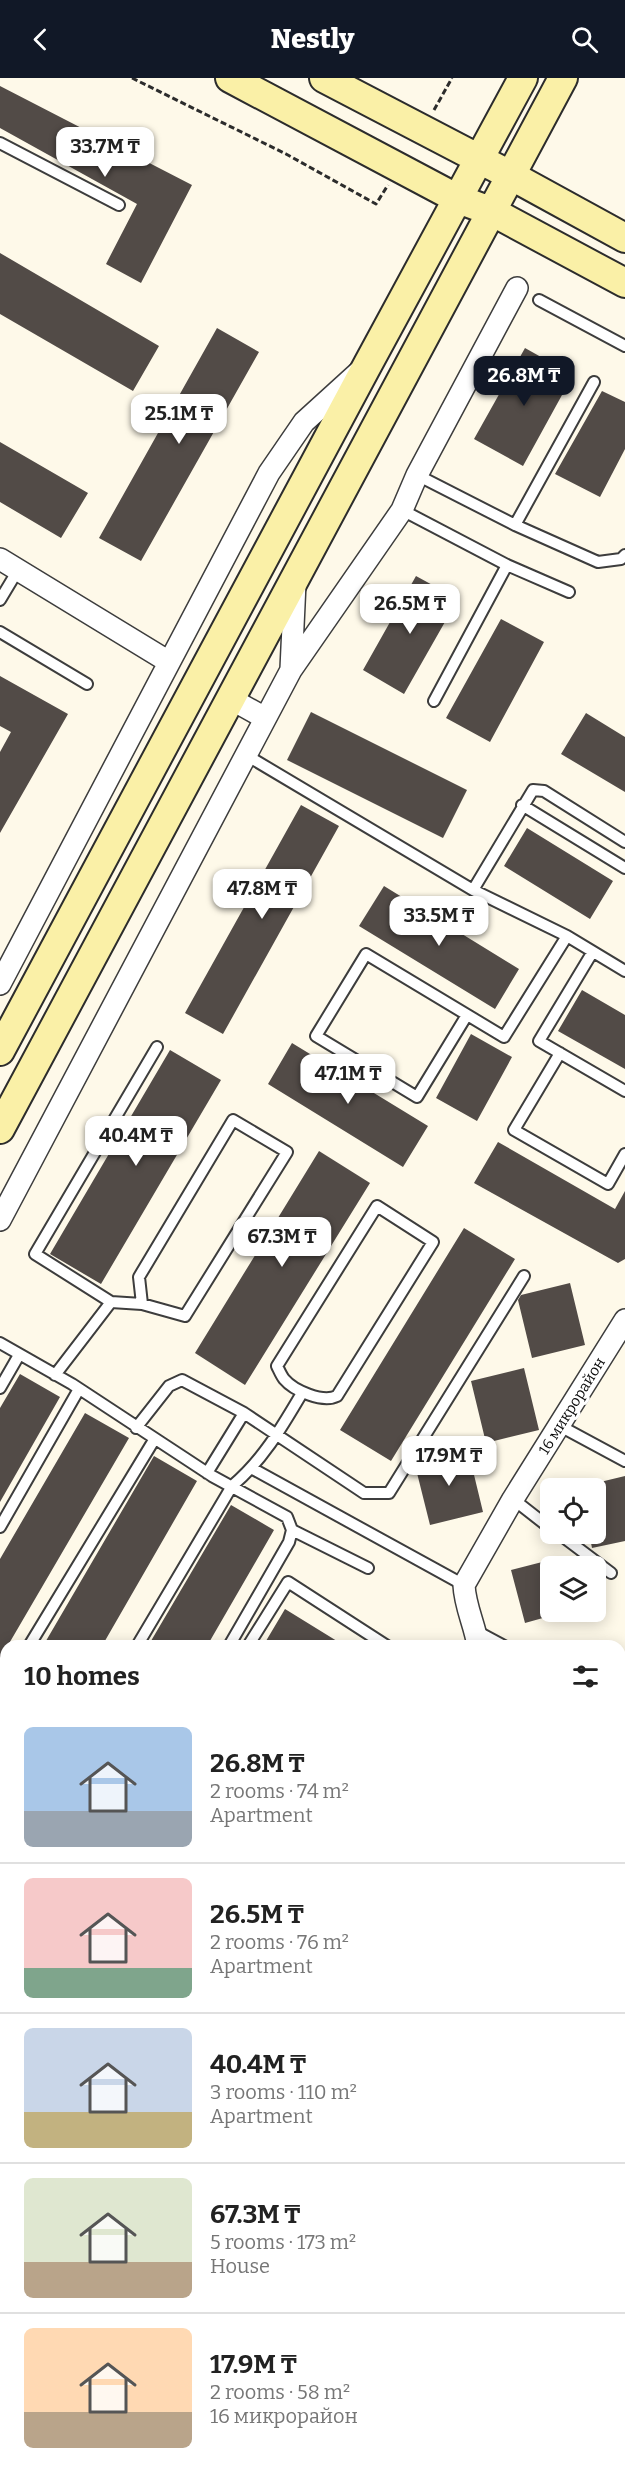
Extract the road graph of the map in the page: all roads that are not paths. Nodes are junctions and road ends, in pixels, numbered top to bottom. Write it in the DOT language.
graph roads {
  1 [pos="230,78"];
  2 [pos="324,78"];
  3 [pos="524,78"];
  4 [pos="563,78"];
  5 [pos="0,142"];
  6 [pos="479,159"];
  7 [pos="510,175"];
  8 [pos="458,199"];
  9 [pos="119,205"];
  10 [pos="493,212"];
  11 [pos="625,238"];
  12 [pos="625,283"];
  13 [pos="517,288"];
  14 [pos="539,300"];
  15 [pos="625,346"];
  16 [pos="368,363"];
  17 [pos="594,382"];
  18 [pos="417,476"];
  19 [pos="402,510"];
  20 [pos="515,525"];
  21 [pos="625,555"];
  22 [pos="0,559"];
  23 [pos="507,565"];
  24 [pos="18,570"];
  25 [pos="295,578"];
  26 [pos="569,592"];
  27 [pos="0,600"];
  28 [pos="0,632"];
  29 [pos="169,662"];
  30 [pos="291,670"];
  31 [pos="87,684"];
  32 [pos="231,699"];
  33 [pos="434,701"];
  34 [pos="266,717"];
  35 [pos="246,755"];
  36 [pos="522,805"];
  37 [pos="625,842"];
  38 [pos="625,868"];
  39 [pos="473,890"];
  40 [pos="567,936"];
  41 [pos="592,953"];
  42 [pos="625,971"];
  43 [pos="2,974"];
  44 [pos="467,1015"];
  45 [pos="157,1047"];
  46 [pos="0,1051"];
  47 [pos="560,1053"];
  48 [pos="625,1091"];
  49 [pos="0,1129"];
  50 [pos="625,1154"];
  51 [pos="0,1220"];
  52 [pos="524,1276"];
  53 [pos="111,1302"];
  54 [pos="142,1304"];
  55 [pos="624,1323"];
  56 [pos="0,1343"];
  57 [pos="19,1355"];
  58 [pos="55,1375"];
  59 [pos="0,1388"];
  60 [pos="79,1389"];
  61 [pos="302,1392"];
  62 [pos="244,1413"];
  63 [pos="560,1426"];
  64 [pos="136,1428"];
  65 [pos="278,1434"];
  66 [pos="154,1440"];
  67 [pos="625,1461"];
  68 [pos="253,1469"];
  69 [pos="207,1473"];
  70 [pos="232,1486"];
  71 [pos="513,1499"];
  72 [pos="540,1520"];
  73 [pos="0,1527"];
  74 [pos="292,1530"];
  75 [pos="573,1544"];
  76 [pos="368,1568"];
  77 [pos="611,1573"];
  78 [pos="464,1586"];
  79 [pos="477,1638"];
  80 [pos="33,1640"];
  81 [pos="141,1640"];
  82 [pos="232,1640"];
  83 [pos="252,1640"];
  84 [pos="378,1640"];
  1 -- 8 [label="main road"];
  2 -- 6 [label="main road"];
  3 -- 6 [label="main road"];
  4 -- 7 [label="main road"];
  5 -- 9 [label="lane"];
  6 -- 7 [label="main road"];
  6 -- 8 [label="main road"];
  7 -- 10 [label="main road"];
  7 -- 11 [label="main road"];
  8 -- 10 [label="main road"];
  8 -- 16 [label="main road"];
  10 -- 12 [label="main road"];
  10 -- 25 [label="main road"];
  13 -- 18 [label="street"];
  14 -- 15 [label="lane"];
  16 -- 29 [label="street"];
  16 -- 46 [label="main road"];
  17 -- 20 [label="lane"];
  18 -- 19 [label="street"];
  18 -- 20 [label="lane"];
  19 -- 23 [label="lane"];
  19 -- 30 [label="street"];
  20 -- 21 [label="lane"];
  22 -- 24 [label="street"];
  23 -- 26 [label="lane"];
  23 -- 33 [label="lane"];
  24 -- 27 [label="lane"];
  24 -- 29 [label="street"];
  25 -- 30 [label="street"];
  25 -- 32 [label="main road"];
  28 -- 31 [label="lane"];
  29 -- 43 [label="street"];
  30 -- 34 [label="street"];
  32 -- 34 [label="street"];
  32 -- 49 [label="main road"];
  34 -- 35 [label="street"];
  35 -- 39 [label="lane"];
  35 -- 51 [label="street"];
  36 -- 37 [label="lane"];
  36 -- 38 [label="lane"];
  36 -- 39 [label="lane"];
  39 -- 40 [label="lane"];
  40 -- 41 [label="lane"];
  40 -- 44 [label="lane"];
  41 -- 42 [label="lane"];
  41 -- 47 [label="lane"];
  44 -- 44 [label="lane"];
  45 -- 53 [label="lane"];
  47 -- 48 [label="lane"];
  47 -- 50 [label="lane"];
  52 -- 65 [label="lane"];
  53 -- 54 [label="lane"];
  53 -- 58 [label="lane"];
  54 -- 54 [label="lane"];
  55 -- 63 [label="street, 16 микрорайон"];
  56 -- 57 [label="lane"];
  57 -- 58 [label="lane"];
  57 -- 59 [label="lane"];
  58 -- 60 [label="lane"];
  60 -- 64 [label="lane"];
  60 -- 73 [label="lane"];
  61 -- 61 [label="lane"];
  61 -- 65 [label="lane"];
  62 -- 64 [label="lane"];
  62 -- 65 [label="lane"];
  62 -- 69 [label="lane"];
  63 -- 67 [label="lane"];
  63 -- 71 [label="street, 16 микрорайон"];
  64 -- 66 [label="lane"];
  65 -- 68 [label="lane"];
  66 -- 69 [label="lane"];
  66 -- 80 [label="lane"];
  68 -- 70 [label="lane"];
  68 -- 78 [label="lane"];
  69 -- 70 [label="lane"];
  70 -- 74 [label="lane"];
  70 -- 81 [label="lane"];
  71 -- 72 [label="lane"];
  71 -- 78 [label="street, 16 микрорайон"];
  74 -- 76 [label="lane"];
  74 -- 82 [label="lane"];
  75 -- 77 [label="lane"];
  78 -- 79 [label="street"];
  83 -- 84 [label="lane"];
}
